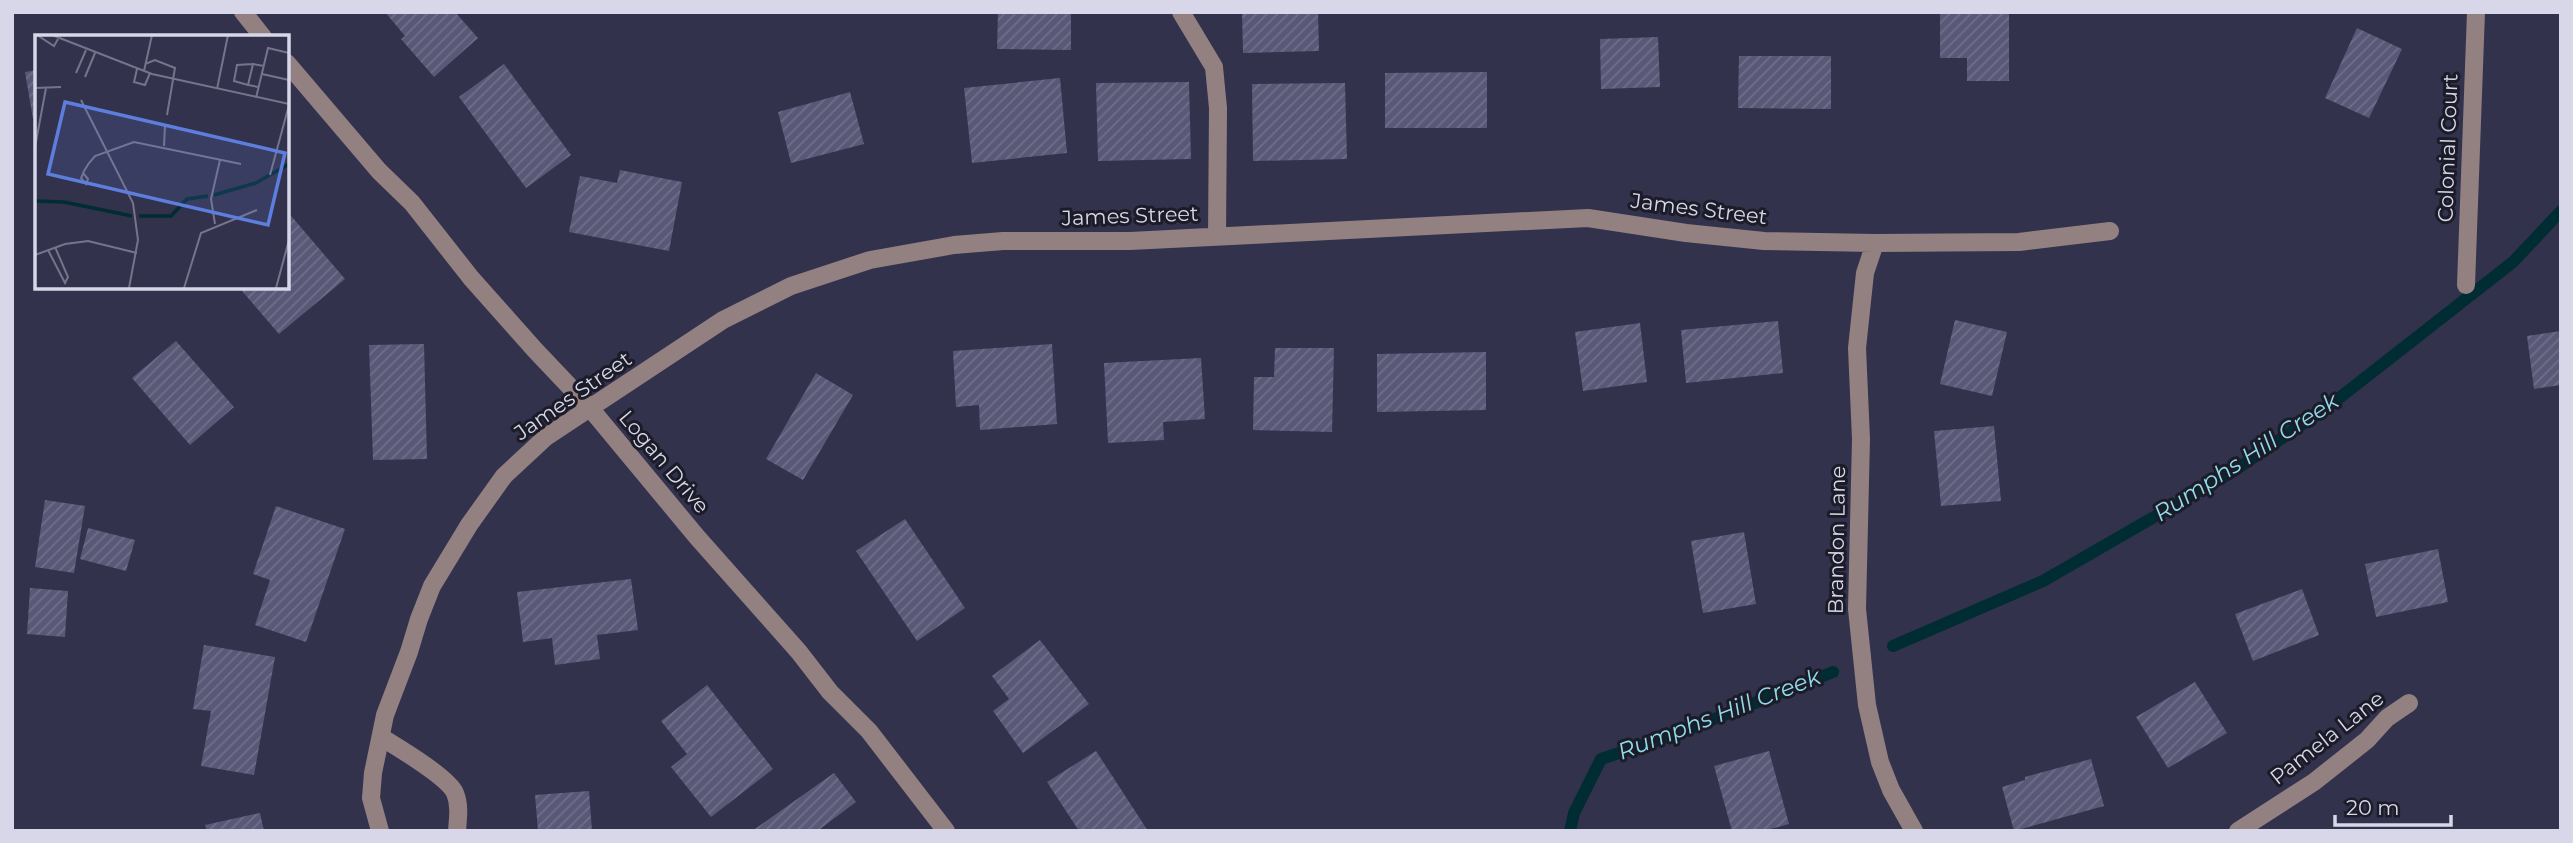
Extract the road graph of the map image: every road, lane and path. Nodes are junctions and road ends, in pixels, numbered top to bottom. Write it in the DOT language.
graph roads {
  1 [pos="243,12"];
  2 [pos="1181,12"];
  3 [pos="2476,12"];
  4 [pos="261,35"];
  5 [pos="289,65"];
  6 [pos="2110,231"];
  7 [pos="1217,236"];
  8 [pos="1875,243"];
  9 [pos="2466,285"];
  10 [pos="590,408"];
  11 [pos="2409,703"];
  12 [pos="381,737"];
  13 [pos="380,831"];
  14 [pos="457,831"];
  15 [pos="946,831"];
  16 [pos="1914,831"];
  17 [pos="2238,831"];
  1 -- 4 [label="street"];
  2 -- 7 [label="street"];
  3 -- 9 [label="street, Colonial Court"];
  5 -- 10 [label="street, Logan Drive"];
  6 -- 8 [label="street, James Street"];
  7 -- 8 [label="street, James Street"];
  7 -- 10 [label="street, James Street"];
  8 -- 16 [label="street, Brandon Lane"];
  10 -- 12 [label="street, James Street"];
  10 -- 15 [label="street, Logan Drive"];
  11 -- 17 [label="street, Pamela Lane"];
  12 -- 13 [label="street, James Street"];
  12 -- 14 [label="street"];
}
